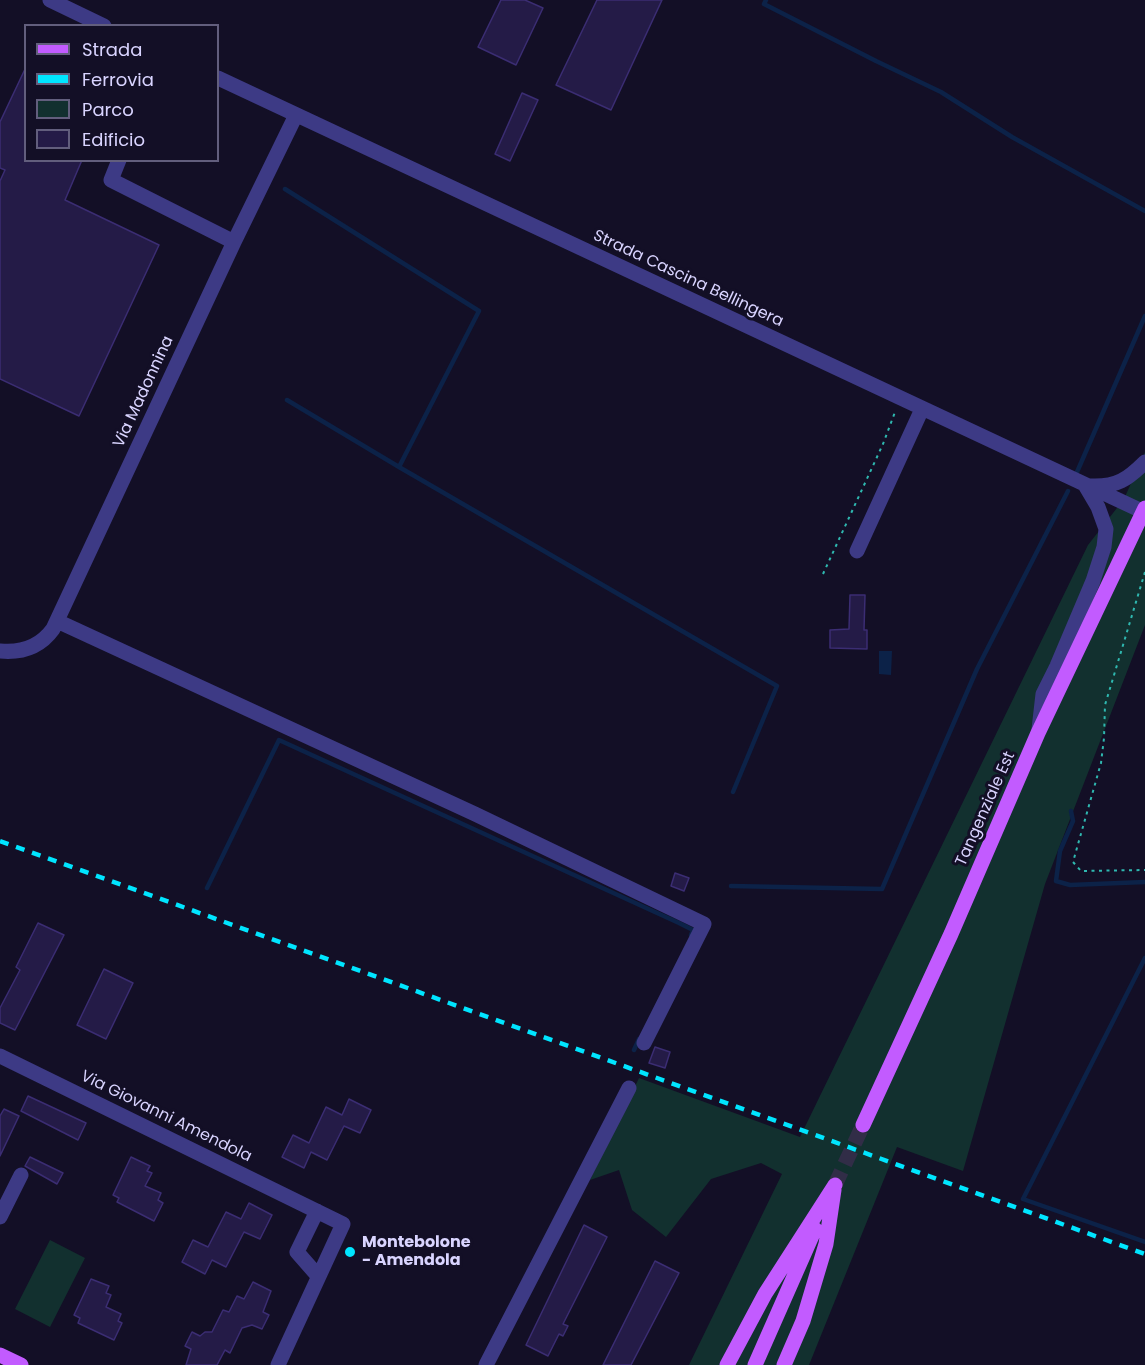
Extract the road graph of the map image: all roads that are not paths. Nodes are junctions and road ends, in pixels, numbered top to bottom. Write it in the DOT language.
graph roads {
  1 [pos="50,0"];
  2 [pos="100,24"];
  3 [pos="219,78"];
  4 [pos="296,115"];
  5 [pos="118,162"];
  6 [pos="234,242"];
  7 [pos="922,409"];
  8 [pos="1145,462"];
  9 [pos="1085,485"];
  10 [pos="1144,510"];
  11 [pos="858,551"];
  12 [pos="57,621"];
  13 [pos="0,651"];
  14 [pos="1038,733"];
  15 [pos="644,1043"];
  16 [pos="0,1056"];
  17 [pos="629,1088"];
  18 [pos="863,1125"];
  19 [pos="21,1175"];
  20 [pos="835,1185"];
  21 [pos="317,1211"];
  22 [pos="0,1217"];
  23 [pos="318,1276"];
  24 [pos="0,1355"];
  25 [pos="21,1365"];
  26 [pos="278,1365"];
  27 [pos="486,1365"];
  28 [pos="728,1365"];
  29 [pos="755,1365"];
  30 [pos="784,1365"];
  1 -- 2 [label="street"];
  3 -- 4 [label="street, Strada Cascina Bellingera"];
  4 -- 6 [label="street, Via Madonnina"];
  4 -- 7 [label="street, Strada Cascina Bellingera"];
  5 -- 6 [label="street"];
  6 -- 12 [label="street, Via Madonnina"];
  7 -- 9 [label="street, Strada Cascina Bellingera"];
  7 -- 11 [label="street"];
  8 -- 9 [label="street"];
  9 -- 10 [label="street, Strada Cascina Bellingera"];
  9 -- 14 [label="street"];
  10 -- 14 [label="main road, Tangenziale Est"];
  12 -- 13 [label="street, Via Madonnina"];
  12 -- 15 [label="street"];
  14 -- 18 [label="main road, Tangenziale Est"];
  16 -- 21 [label="street, Via Giovanni Amendola"];
  17 -- 27 [label="street"];
  19 -- 22 [label="street"];
  20 -- 28 [label="main road"];
  20 -- 29 [label="main road"];
  20 -- 30 [label="main road"];
  21 -- 23 [label="street"];
  21 -- 23 [label="street, Via Giovanni Amendola"];
  23 -- 26 [label="street, Via Giovanni Amendola"];
  24 -- 25 [label="main road"];
}
